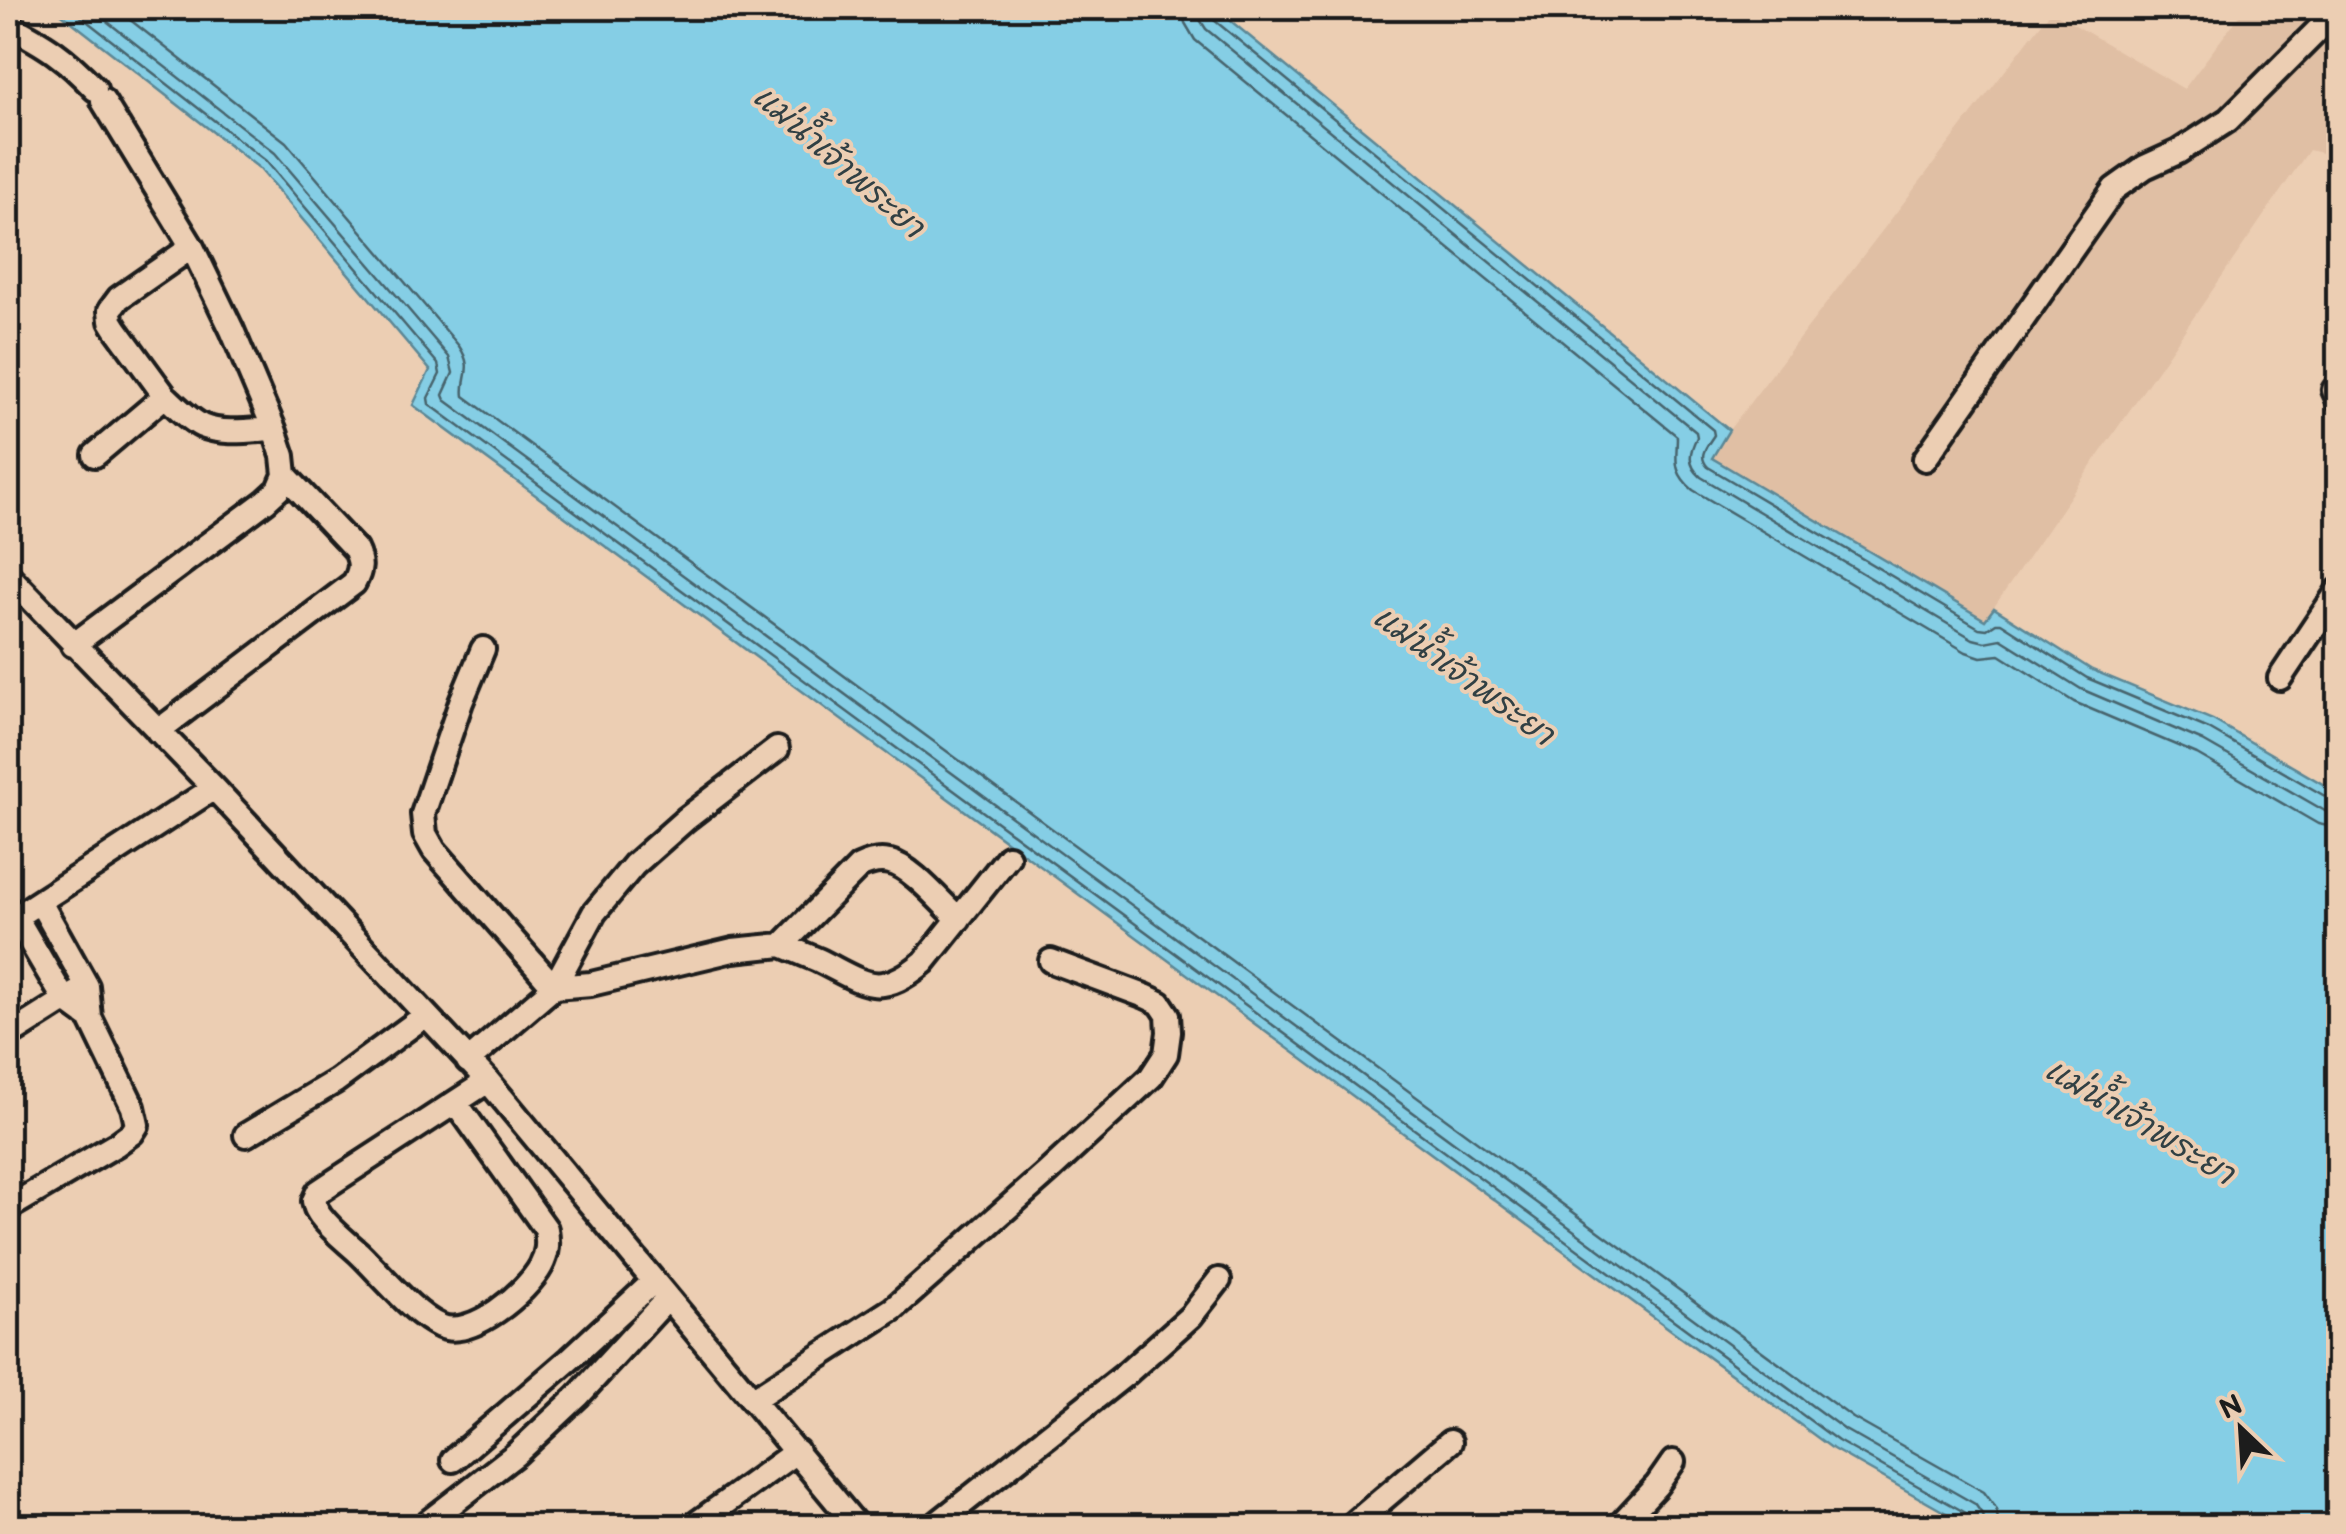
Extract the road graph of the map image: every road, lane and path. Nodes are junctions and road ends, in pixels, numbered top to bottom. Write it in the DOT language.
graph roads {
  1 [pos="2338,10"];
  2 [pos="8,25"];
  3 [pos="192,247"];
  4 [pos="2338,385"];
  5 [pos="164,396"];
  6 [pos="2338,399"];
  7 [pos="274,429"];
  8 [pos="95,455"];
  9 [pos="1925,459"];
  10 [pos="285,475"];
  11 [pos="8,575"];
  12 [pos="2338,591"];
  13 [pos="73,645"];
  14 [pos="483,649"];
  15 [pos="2280,678"];
  16 [pos="158,731"];
  17 [pos="777,748"];
  18 [pos="214,788"];
  19 [pos="1008,857"];
  20 [pos="40,902"];
  21 [pos="12,919"];
  22 [pos="959,919"];
  23 [pos="771,946"];
  24 [pos="1051,961"];
  25 [pos="87,986"];
  26 [pos="554,987"];
  27 [pos="64,999"];
  28 [pos="426,1015"];
  29 [pos="90,1018"];
  30 [pos="8,1036"];
  31 [pos="468,1060"];
  32 [pos="488,1081"];
  33 [pos="456,1103"];
  34 [pos="246,1135"];
  35 [pos="8,1208"];
  36 [pos="1219,1280"];
  37 [pos="660,1290"];
  38 [pos="752,1400"];
  39 [pos="1450,1442"];
  40 [pos="797,1451"];
  41 [pos="453,1460"];
  42 [pos="1672,1462"];
  43 [pos="423,1526"];
  44 [pos="693,1526"];
  45 [pos="858,1526"];
  46 [pos="934,1526"];
  47 [pos="1351,1526"];
  48 [pos="1619,1526"];
  1 -- 9 [label="street"];
  2 -- 3 [label="street"];
  3 -- 5 [label="street"];
  3 -- 7 [label="street"];
  4 -- 6 [label="street"];
  5 -- 7 [label="street"];
  5 -- 8 [label="street"];
  7 -- 10 [label="street"];
  10 -- 13 [label="street"];
  10 -- 16 [label="street"];
  11 -- 13 [label="street"];
  12 -- 15 [label="street"];
  13 -- 16 [label="street"];
  14 -- 26 [label="street"];
  16 -- 18 [label="street"];
  17 -- 26 [label="street"];
  18 -- 20 [label="street"];
  18 -- 28 [label="street"];
  19 -- 22 [label="street"];
  20 -- 21 [label="street"];
  20 -- 25 [label="street"];
  21 -- 27 [label="street"];
  22 -- 23 [label="street"];
  22 -- 23 [label="street"];
  23 -- 26 [label="street"];
  24 -- 38 [label="street"];
  25 -- 27 [label="street"];
  25 -- 29 [label="street"];
  26 -- 31 [label="street"];
  27 -- 29 [label="street"];
  27 -- 30 [label="street"];
  28 -- 31 [label="street"];
  28 -- 34 [label="street"];
  29 -- 35 [label="street"];
  31 -- 32 [label="street"];
  32 -- 33 [label="street"];
  32 -- 37 [label="street"];
  33 -- 33 [label="street"];
  36 -- 46 [label="street"];
  37 -- 38 [label="street"];
  37 -- 41 [label="street"];
  37 -- 43 [label="street"];
  38 -- 40 [label="street"];
  39 -- 47 [label="street"];
  40 -- 44 [label="street"];
  40 -- 45 [label="street"];
  42 -- 48 [label="street"];
}
